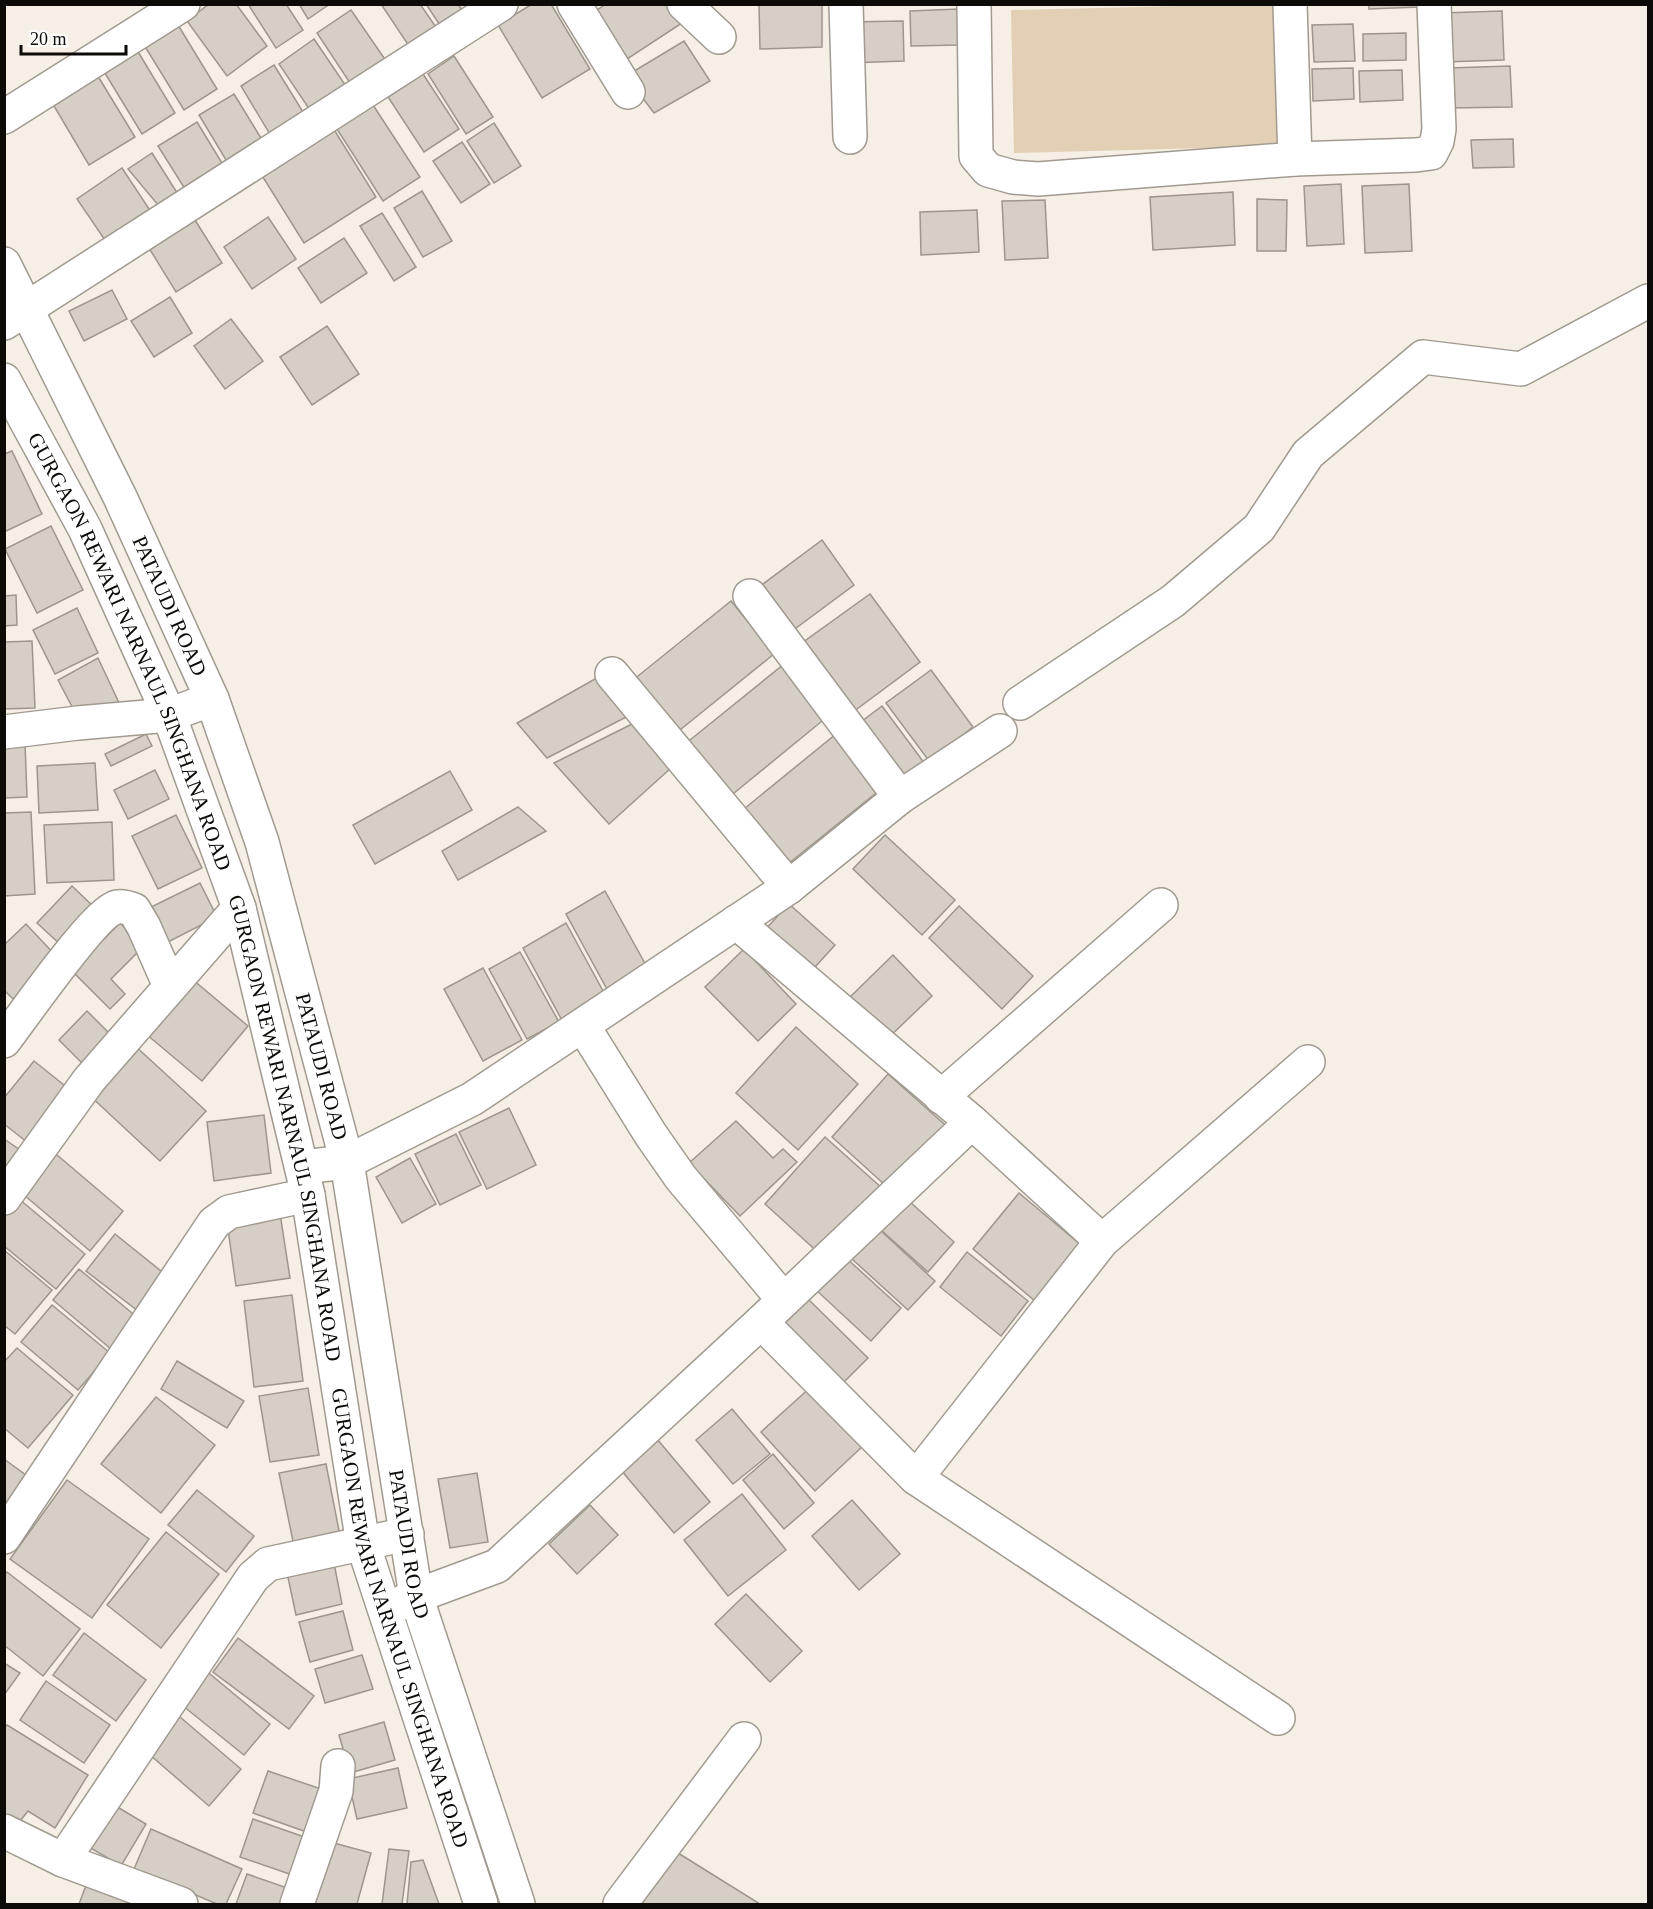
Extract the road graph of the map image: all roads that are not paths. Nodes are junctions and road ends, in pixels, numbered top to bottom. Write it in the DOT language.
graph roads {
  1 [pos="183,4"];
  2 [pos="501,4"];
  3 [pos="574,4"];
  4 [pos="684,4"];
  5 [pos="846,4"];
  6 [pos="980,4"];
  7 [pos="1290,4"];
  8 [pos="1434,4"];
  9 [pos="974,5"];
  10 [pos="719,37"];
  11 [pos="628,92"];
  12 [pos="4,117"];
  13 [pos="850,137"];
  14 [pos="1295,159"];
  15 [pos="4,264"];
  16 [pos="1648,301"];
  17 [pos="16,316"];
  18 [pos="4,380"];
  19 [pos="750,596"];
  20 [pos="612,674"];
  21 [pos="212,699"];
  22 [pos="1020,703"];
  23 [pos="169,715"];
  24 [pos="1000,730"];
  25 [pos="4,732"];
  26 [pos="900,797"];
  27 [pos="789,887"];
  28 [pos="1161,905"];
  29 [pos="239,908"];
  30 [pos="736,922"];
  31 [pos="170,986"];
  32 [pos="583,1026"];
  33 [pos="4,1041"];
  34 [pos="1308,1062"];
  35 [pos="941,1097"];
  36 [pos="972,1122"];
  37 [pos="347,1162"];
  38 [pos="305,1181"];
  39 [pos="4,1198"];
  40 [pos="1102,1241"];
  41 [pos="772,1311"];
  42 [pos="916,1478"];
  43 [pos="407,1534"];
  44 [pos="4,1537"];
  45 [pos="363,1544"];
  46 [pos="417,1596"];
  47 [pos="385,1610"];
  48 [pos="1278,1718"];
  49 [pos="744,1740"];
  50 [pos="339,1766"];
  51 [pos="4,1831"];
  52 [pos="63,1860"];
  53 [pos="181,1905"];
  54 [pos="297,1905"];
  55 [pos="481,1905"];
  56 [pos="518,1905"];
  57 [pos="620,1905"];
  1 -- 12 [label="street"];
  2 -- 17 [label="street"];
  3 -- 11 [label="street"];
  4 -- 10 [label="street"];
  5 -- 13 [label="street"];
  6 -- 9 [label="street"];
  7 -- 14 [label="street"];
  8 -- 14 [label="street"];
  9 -- 14 [label="street"];
  15 -- 17 [label="street, PATAUDI ROAD"];
  16 -- 22 [label="street"];
  17 -- 21 [label="street, PATAUDI ROAD"];
  18 -- 23 [label="street, GURGAON REWARI NARNAUL SINGHANA ROAD"];
  19 -- 26 [label="street"];
  20 -- 27 [label="street"];
  21 -- 23 [label="street"];
  21 -- 37 [label="street, PATAUDI ROAD"];
  23 -- 25 [label="street"];
  23 -- 29 [label="street, GURGAON REWARI NARNAUL SINGHANA ROAD"];
  24 -- 26 [label="street"];
  26 -- 27 [label="street"];
  27 -- 30 [label="street"];
  28 -- 35 [label="street"];
  29 -- 31 [label="street"];
  29 -- 38 [label="street, GURGAON REWARI NARNAUL SINGHANA ROAD"];
  30 -- 32 [label="street"];
  30 -- 35 [label="street"];
  31 -- 33 [label="street"];
  31 -- 39 [label="street"];
  32 -- 37 [label="street"];
  32 -- 41 [label="street"];
  34 -- 40 [label="street"];
  35 -- 36 [label="street"];
  36 -- 40 [label="street"];
  36 -- 41 [label="street"];
  37 -- 38 [label="street"];
  37 -- 43 [label="street, PATAUDI ROAD"];
  38 -- 44 [label="street"];
  38 -- 45 [label="street, GURGAON REWARI NARNAUL SINGHANA ROAD"];
  40 -- 42 [label="street"];
  41 -- 42 [label="street"];
  41 -- 46 [label="street"];
  42 -- 48 [label="street"];
  43 -- 45 [label="street"];
  43 -- 46 [label="street, PATAUDI ROAD"];
  45 -- 47 [label="street, GURGAON REWARI NARNAUL SINGHANA ROAD"];
  45 -- 52 [label="street"];
  46 -- 47 [label="street"];
  46 -- 56 [label="street, PATAUDI ROAD"];
  47 -- 55 [label="street, GURGAON REWARI NARNAUL SINGHANA ROAD"];
  49 -- 57 [label="street"];
  50 -- 54 [label="street"];
  51 -- 52 [label="street"];
  52 -- 53 [label="street"];
}
